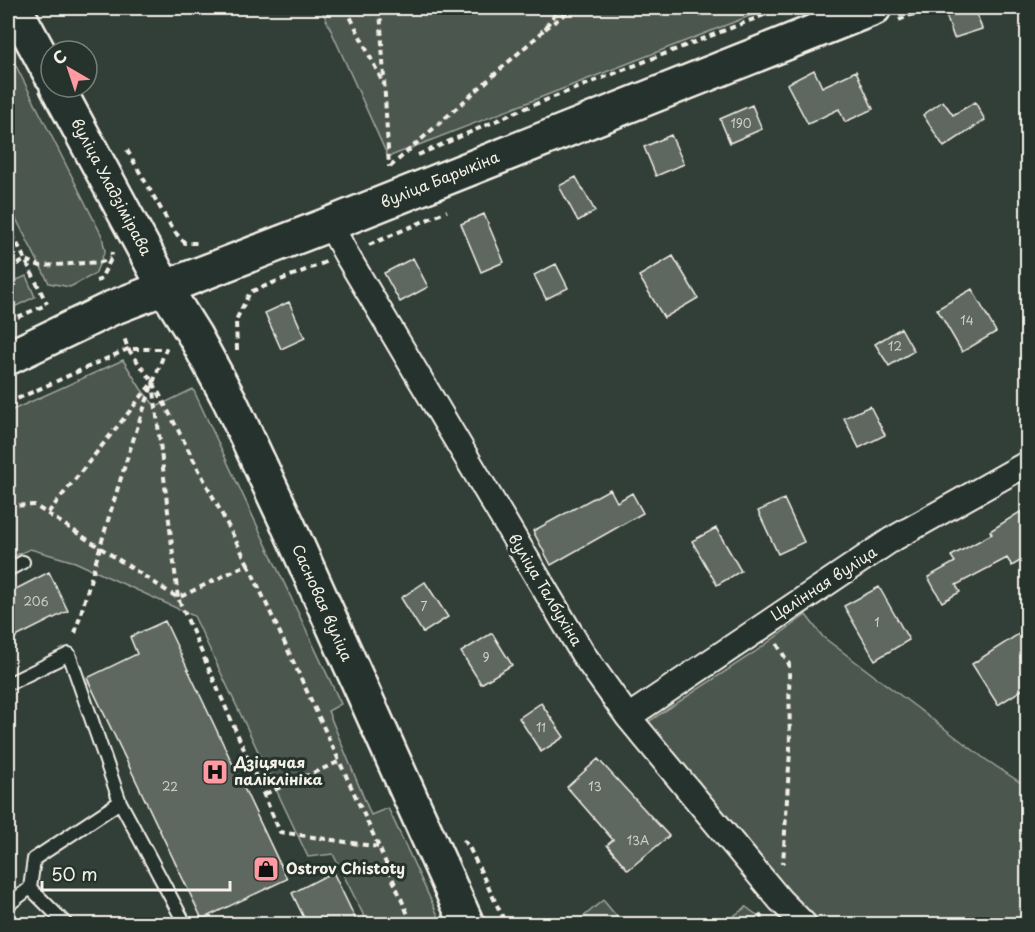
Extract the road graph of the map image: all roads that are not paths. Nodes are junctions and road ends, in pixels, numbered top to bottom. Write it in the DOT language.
graph roads {
  1 [pos="15,8"];
  2 [pos="874,8"];
  3 [pos="39,53"];
  4 [pos="63,99"];
  5 [pos="330,224"];
  6 [pos="165,288"];
  7 [pos="8,358"];
  8 [pos="1028,463"];
  9 [pos="23,562"];
  10 [pos="8,570"];
  11 [pos="8,684"];
  12 [pos="628,717"];
  13 [pos="120,802"];
  14 [pos="30,888"];
  15 [pos="8,905"];
  16 [pos="66,924"];
  17 [pos="185,924"];
  18 [pos="467,924"];
  19 [pos="804,924"];
  1 -- 3 [label="main road"];
  2 -- 5 [label="main road, вуліца Барыкіна"];
  4 -- 6 [label="main road, вуліца Уладзімірава"];
  5 -- 6 [label="main road, вуліца Барыкіна"];
  5 -- 12 [label="street, вуліца Талбухіна"];
  6 -- 7 [label="main road, вуліца Барыкіна"];
  6 -- 18 [label="main road, Сасновая вуліца"];
  8 -- 12 [label="street, Цалінная вуліца"];
  9 -- 10 [label="lane"];
  11 -- 13 [label="lane"];
  12 -- 19 [label="street, вуліца Талбухіна"];
  13 -- 14 [label="lane"];
  13 -- 17 [label="lane"];
  14 -- 15 [label="lane"];
  14 -- 16 [label="lane"];
}
